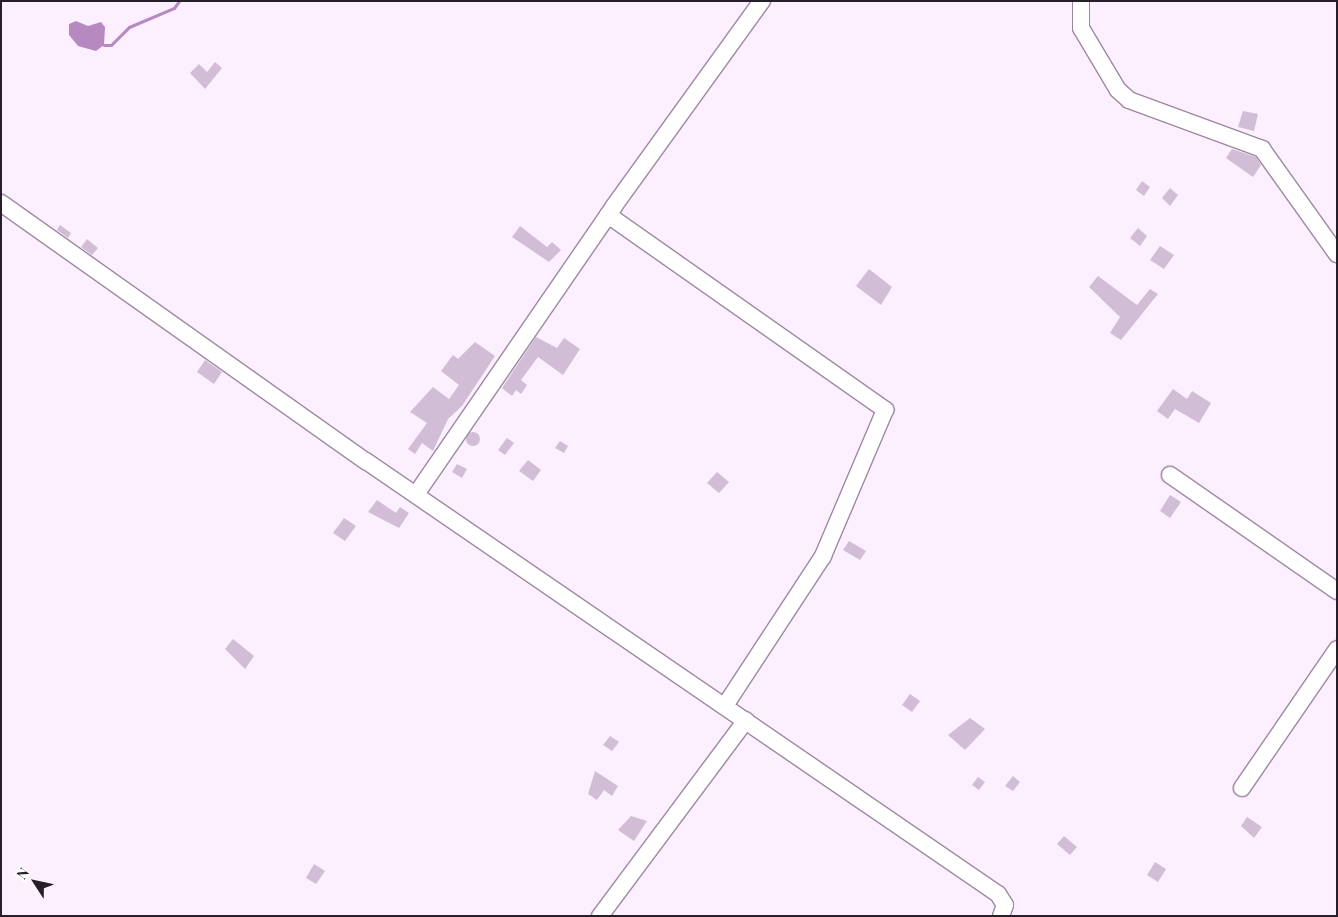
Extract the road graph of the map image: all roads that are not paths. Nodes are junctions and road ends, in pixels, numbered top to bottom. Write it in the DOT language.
graph roads {
  1 [pos="762,1"];
  2 [pos="1081,1"];
  3 [pos="1,203"];
  4 [pos="608,215"];
  5 [pos="1337,254"];
  6 [pos="1170,475"];
  7 [pos="417,493"];
  8 [pos="1337,590"];
  9 [pos="1337,649"];
  10 [pos="725,706"];
  11 [pos="746,720"];
  12 [pos="1242,788"];
  13 [pos="600,916"];
  14 [pos="1001,916"];
  1 -- 4 [label="street"];
  2 -- 5 [label="street"];
  3 -- 7 [label="street"];
  4 -- 7 [label="street"];
  4 -- 10 [label="street"];
  6 -- 8 [label="street"];
  7 -- 10 [label="street"];
  9 -- 12 [label="street"];
  10 -- 11 [label="street"];
  11 -- 13 [label="street"];
  11 -- 14 [label="street"];
}
